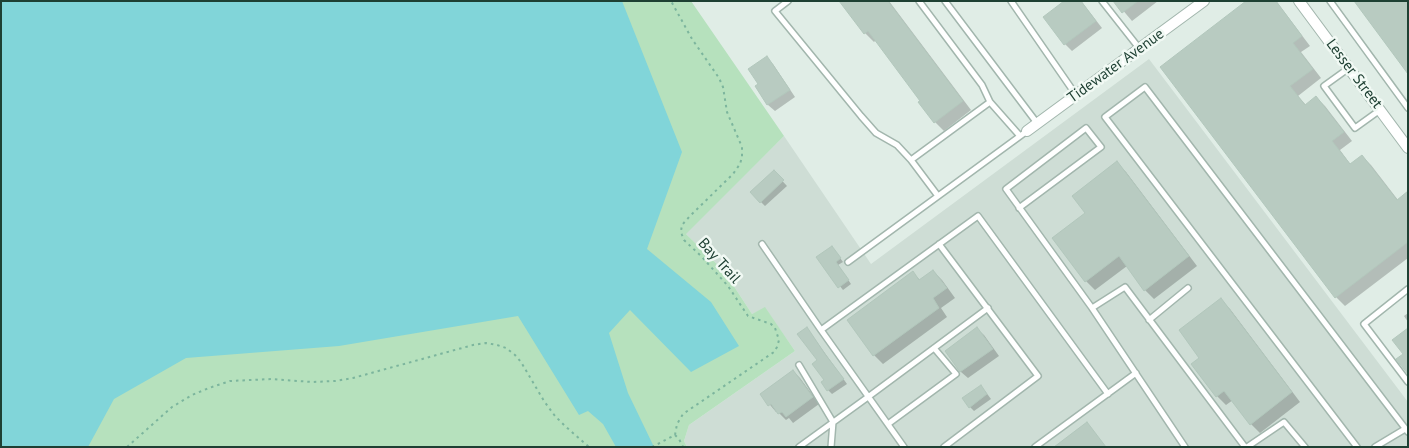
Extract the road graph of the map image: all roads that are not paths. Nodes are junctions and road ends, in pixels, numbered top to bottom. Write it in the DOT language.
graph roads {
  1 [pos="788,1"];
  2 [pos="920,1"];
  3 [pos="945,1"];
  4 [pos="1011,1"];
  5 [pos="1102,1"];
  6 [pos="1299,1"];
  7 [pos="1330,1"];
  8 [pos="1203,2"];
  9 [pos="1140,49"];
  10 [pos="1349,68"];
  11 [pos="1076,95"];
  12 [pos="990,102"];
  13 [pos="1408,108"];
  14 [pos="1380,110"];
  15 [pos="1037,124"];
  16 [pos="1024,134"];
  17 [pos="1408,148"];
  18 [pos="911,160"];
  19 [pos="938,196"];
  20 [pos="1019,208"];
  21 [pos="762,244"];
  22 [pos="940,244"];
  23 [pos="848,262"];
  24 [pos="1188,288"];
  25 [pos="1408,290"];
  26 [pos="988,308"];
  27 [pos="1092,308"];
  28 [pos="1150,320"];
  29 [pos="821,330"];
  30 [pos="934,348"];
  31 [pos="799,365"];
  32 [pos="1136,374"];
  33 [pos="1408,382"];
  34 [pos="1108,394"];
  35 [pos="868,397"];
  36 [pos="833,422"];
  37 [pos="888,424"];
  38 [pos="1406,430"];
  39 [pos="799,447"];
  40 [pos="831,447"];
  41 [pos="904,447"];
  42 [pos="944,447"];
  43 [pos="1035,447"];
  44 [pos="1185,447"];
  45 [pos="1246,447"];
  46 [pos="1305,447"];
  47 [pos="1357,447"];
  48 [pos="1375,447"];
  1 -- 18 [label="lane"];
  2 -- 12 [label="lane"];
  3 -- 15 [label="lane"];
  4 -- 11 [label="lane"];
  5 -- 9 [label="lane"];
  6 -- 10 [label="street, Lesser Street"];
  7 -- 13 [label="lane"];
  8 -- 9 [label="street, Tidewater Avenue"];
  9 -- 11 [label="street, Tidewater Avenue"];
  10 -- 14 [label="street, Lesser Street"];
  10 -- 14 [label="lane"];
  11 -- 15 [label="street, Tidewater Avenue"];
  12 -- 16 [label="lane"];
  12 -- 18 [label="lane"];
  14 -- 17 [label="street, Lesser Street"];
  15 -- 16 [label="street, Tidewater Avenue"];
  16 -- 19 [label="lane"];
  18 -- 19 [label="lane"];
  19 -- 23 [label="lane"];
  20 -- 20 [label="lane"];
  20 -- 27 [label="lane"];
  21 -- 29 [label="lane"];
  22 -- 26 [label="lane"];
  22 -- 29 [label="lane"];
  22 -- 34 [label="lane"];
  24 -- 28 [label="lane"];
  25 -- 33 [label="lane"];
  26 -- 30 [label="lane"];
  26 -- 42 [label="lane"];
  27 -- 28 [label="lane"];
  27 -- 32 [label="lane"];
  28 -- 45 [label="lane"];
  29 -- 35 [label="lane"];
  30 -- 35 [label="lane"];
  30 -- 37 [label="lane"];
  31 -- 36 [label="lane"];
  32 -- 34 [label="lane"];
  32 -- 44 [label="lane"];
  34 -- 43 [label="lane"];
  35 -- 36 [label="lane"];
  35 -- 37 [label="lane"];
  36 -- 39 [label="lane"];
  36 -- 40 [label="lane"];
  37 -- 41 [label="lane"];
  38 -- 47 [label="lane"];
  38 -- 48 [label="lane"];
  45 -- 46 [label="lane"];
}
